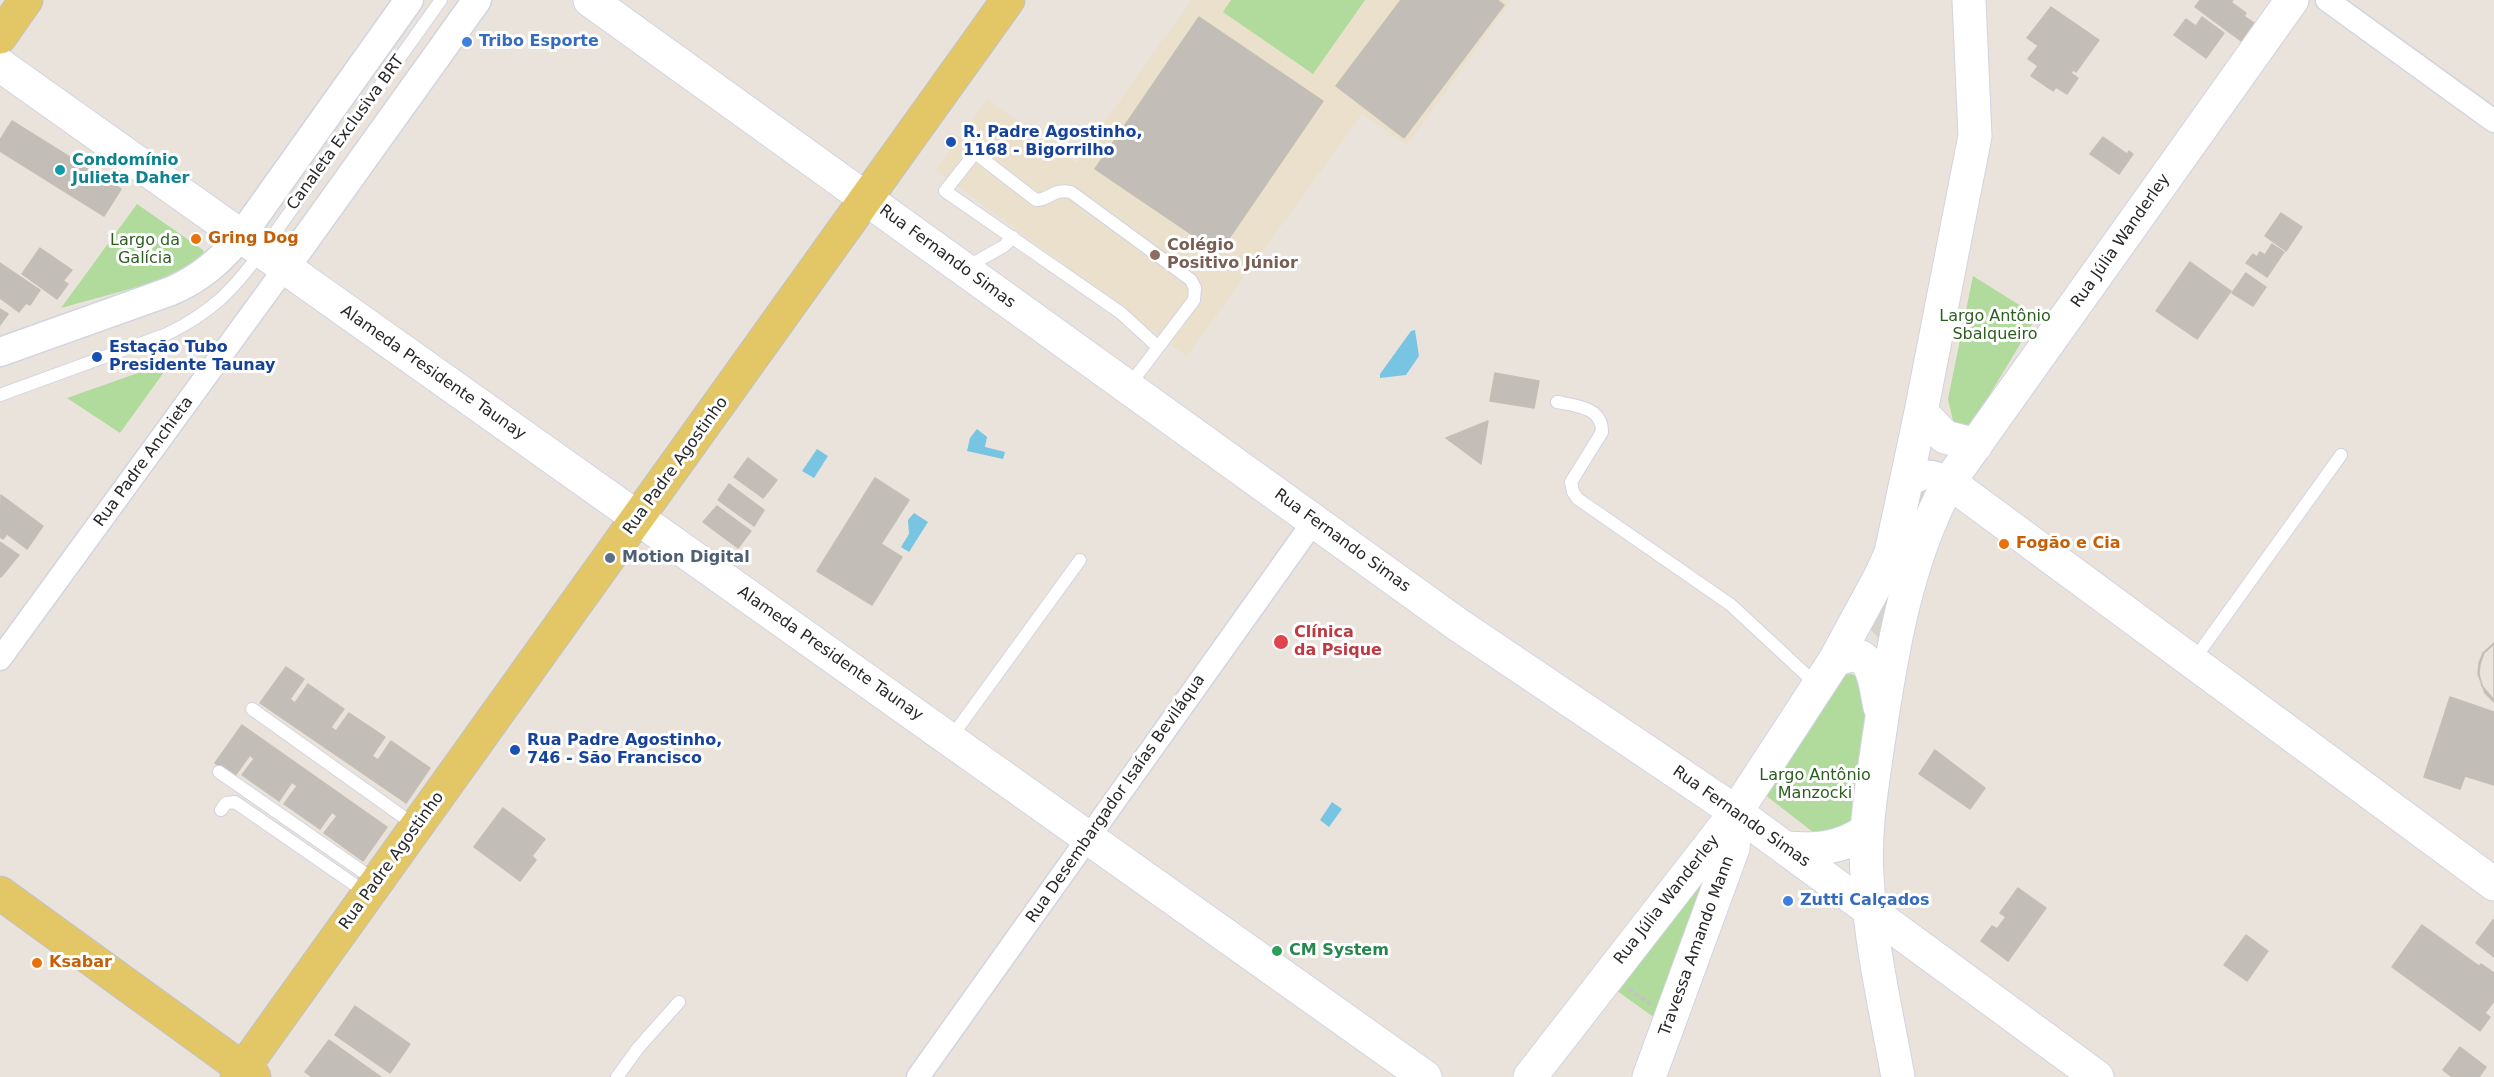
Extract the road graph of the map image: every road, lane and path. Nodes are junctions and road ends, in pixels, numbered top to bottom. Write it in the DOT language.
graph roads {
  1 [pos="26,0"];
  2 [pos="409,0"];
  3 [pos="441,0"];
  4 [pos="477,0"];
  5 [pos="590,0"];
  6 [pos="1008,0"];
  7 [pos="1969,0"];
  8 [pos="2292,0"];
  9 [pos="2327,0"];
  10 [pos="0,37"];
  11 [pos="0,64"];
  12 [pos="2494,121"];
  13 [pos="866,199"];
  14 [pos="1013,237"];
  15 [pos="263,252"];
  16 [pos="964,269"];
  17 [pos="1158,347"];
  18 [pos="0,352"];
  19 [pos="1128,387"];
  20 [pos="0,395"];
  21 [pos="1557,402"];
  22 [pos="1921,412"];
  23 [pos="1976,445"];
  24 [pos="2341,455"];
  25 [pos="1950,482"];
  26 [pos="1906,484"];
  27 [pos="638,518"];
  28 [pos="1314,521"];
  29 [pos="1080,560"];
  30 [pos="0,659"];
  31 [pos="2192,662"];
  32 [pos="1826,672"];
  33 [pos="252,709"];
  34 [pos="1882,718"];
  35 [pos="950,739"];
  36 [pos="219,772"];
  37 [pos="221,810"];
  38 [pos="1736,812"];
  39 [pos="417,826"];
  40 [pos="1867,830"];
  41 [pos="1088,838"];
  42 [pos="1786,848"];
  43 [pos="2494,884"];
  44 [pos="373,888"];
  45 [pos="0,893"];
  46 [pos="1869,908"];
  47 [pos="1928,952"];
  48 [pos="1609,975"];
  49 [pos="1882,990"];
  50 [pos="679,1002"];
  51 [pos="1670,1019"];
  52 [pos="245,1074"];
  53 [pos="617,1077"];
  54 [pos="918,1077"];
  55 [pos="1425,1077"];
  56 [pos="1530,1077"];
  57 [pos="1649,1077"];
  58 [pos="1898,1077"];
  59 [pos="2097,1077"];
  1 -- 10 [label="main road"];
  2 -- 15 [label="street, Rua Padre Anchieta"];
  3 -- 15 [label="lane, Canaleta Exclusiva BRT"];
  4 -- 15 [label="street, Rua Padre Anchieta"];
  5 -- 13 [label="main road, Rua Fernando Simas"];
  6 -- 13 [label="main road, Rua Padre Agostinho"];
  7 -- 22 [label="main road, Rua Júlia Wanderley"];
  8 -- 23 [label="main road, Rua Júlia Wanderley"];
  9 -- 12 [label="street"];
  11 -- 15 [label="main road, Alameda Presidente Taunay"];
  13 -- 16 [label="main road, Rua Fernando Simas"];
  13 -- 27 [label="main road, Rua Padre Agostinho"];
  14 -- 16 [label="lane"];
  14 -- 17 [label="lane"];
  14 -- 17 [label="lane"];
  15 -- 18 [label="street"];
  15 -- 20 [label="lane, Canaleta Exclusiva BRT"];
  15 -- 27 [label="main road, Alameda Presidente Taunay"];
  15 -- 30 [label="street, Rua Padre Anchieta"];
  16 -- 19 [label="main road, Rua Fernando Simas"];
  17 -- 19 [label="lane"];
  19 -- 28 [label="main road, Rua Fernando Simas"];
  21 -- 32 [label="lane"];
  22 -- 23 [label="main road"];
  22 -- 26 [label="main road, Rua Júlia Wanderley"];
  23 -- 25 [label="main road, Rua Júlia Wanderley"];
  24 -- 31 [label="lane"];
  25 -- 26 [label="street"];
  25 -- 31 [label="main road"];
  25 -- 34 [label="main road, Rua Júlia Wanderley"];
  26 -- 32 [label="main road, Rua Júlia Wanderley"];
  27 -- 35 [label="main road, Alameda Presidente Taunay"];
  27 -- 39 [label="main road, Rua Padre Agostinho"];
  28 -- 38 [label="main road, Rua Fernando Simas"];
  28 -- 41 [label="street, Rua Desembargador Isaías Beviláqua"];
  29 -- 35 [label="lane"];
  31 -- 43 [label="main road"];
  32 -- 34 [label="main road"];
  32 -- 38 [label="main road, Rua Júlia Wanderley"];
  33 -- 39 [label="lane"];
  34 -- 40 [label="main road, Rua Júlia Wanderley"];
  35 -- 41 [label="main road, Alameda Presidente Taunay"];
  36 -- 44 [label="lane"];
  37 -- 44 [label="lane"];
  38 -- 42 [label="main road, Rua Fernando Simas"];
  38 -- 48 [label="main road, Rua Júlia Wanderley"];
  38 -- 51 [label="main road, Travessa Amando Mann"];
  39 -- 44 [label="main road, Rua Padre Agostinho"];
  40 -- 42 [label="main road"];
  40 -- 46 [label="main road, Rua Júlia Wanderley"];
  41 -- 54 [label="street, Rua Desembargador Isaías Beviláqua"];
  41 -- 55 [label="main road, Alameda Presidente Taunay"];
  42 -- 46 [label="main road, Rua Fernando Simas"];
  44 -- 52 [label="main road, Rua Padre Agostinho"];
  45 -- 52 [label="main road"];
  46 -- 47 [label="main road, Rua Fernando Simas"];
  46 -- 49 [label="main road, Rua Júlia Wanderley"];
  47 -- 49 [label="main road"];
  47 -- 59 [label="main road, Rua Fernando Simas"];
  48 -- 51 [label="path"];
  48 -- 56 [label="main road, Rua Júlia Wanderley"];
  49 -- 58 [label="main road, Rua Júlia Wanderley"];
  50 -- 53 [label="lane"];
  51 -- 57 [label="main road, Travessa Amando Mann"];
}
